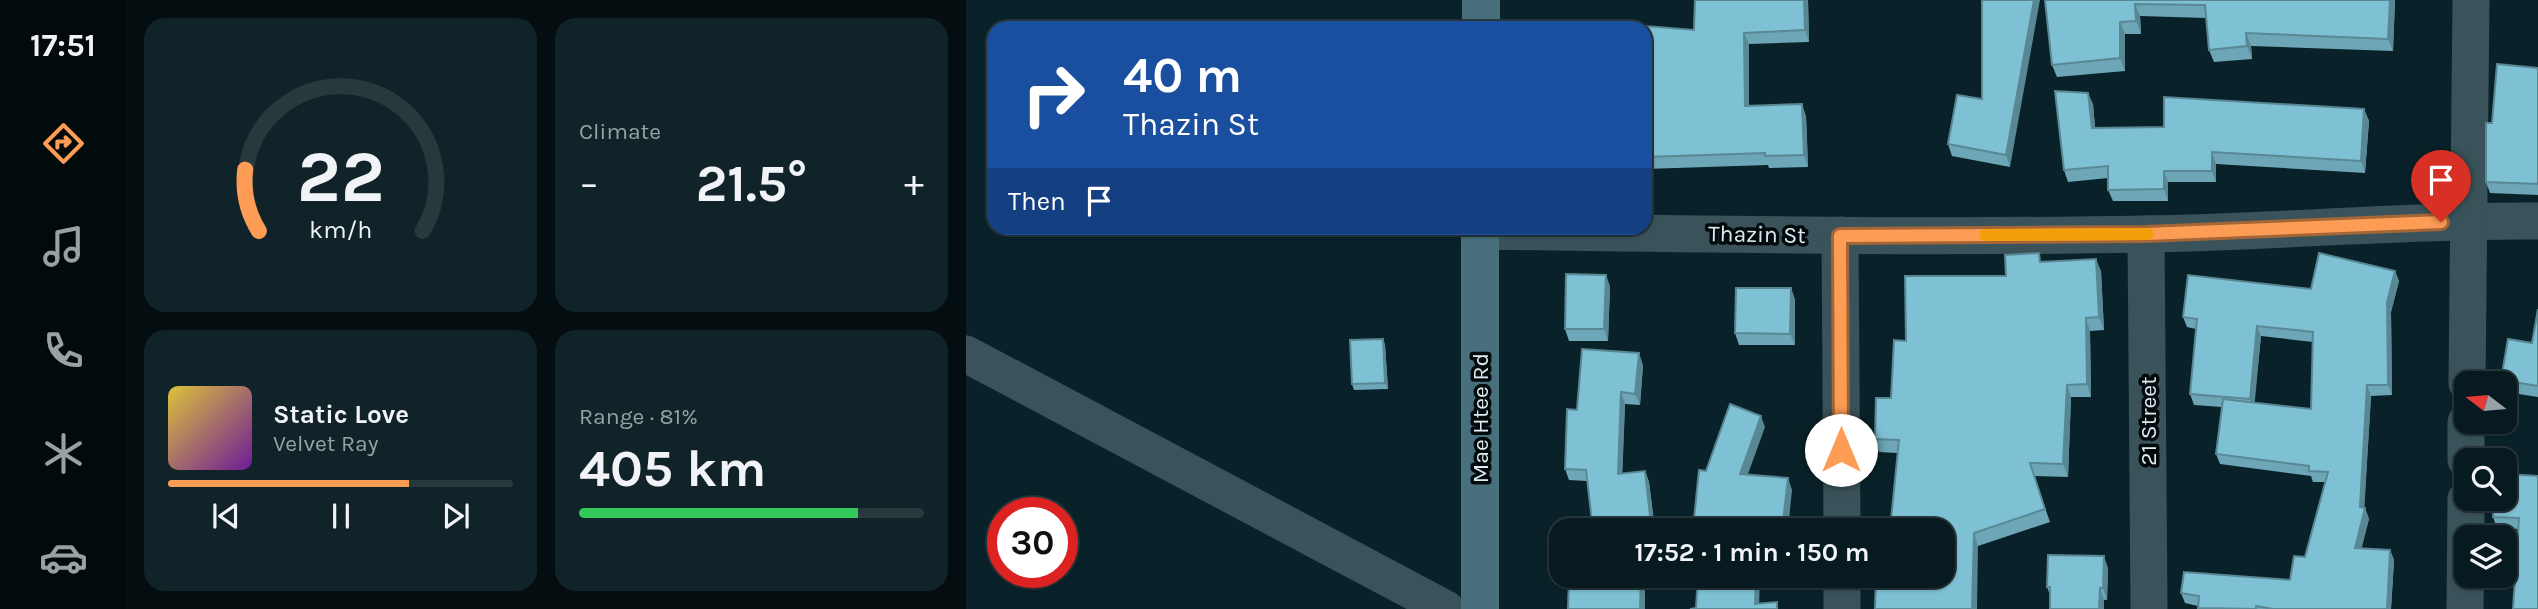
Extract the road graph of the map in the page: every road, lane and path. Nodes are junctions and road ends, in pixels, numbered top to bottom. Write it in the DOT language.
graph roads {
  1 [pos="1480,0"];
  2 [pos="2471,0"];
  3 [pos="1480,21"];
  4 [pos="2468,221"];
  5 [pos="2538,221"];
  6 [pos="1652,232"];
  7 [pos="2146,234"];
  8 [pos="1480,235"];
  9 [pos="1840,236"];
  10 [pos="966,354"];
  11 [pos="2466,371"];
  12 [pos="2466,511"];
  13 [pos="1842,518"];
  14 [pos="1842,588"];
  15 [pos="1446,609"];
  16 [pos="1480,609"];
  17 [pos="1842,609"];
  18 [pos="2149,609"];
  19 [pos="2465,609"];
  1 -- 3 [label="street"];
  2 -- 4 [label="street"];
  4 -- 5 [label="street, Thazin St"];
  4 -- 7 [label="street, Thazin St"];
  4 -- 11 [label="street"];
  6 -- 9 [label="street, Thazin St"];
  7 -- 9 [label="street, Thazin St"];
  7 -- 18 [label="street, 21 Street"];
  8 -- 16 [label="street, Mae Htee Rd"];
  9 -- 13 [label="street"];
  10 -- 15 [label="street"];
  12 -- 19 [label="street"];
  14 -- 17 [label="street"];
}
